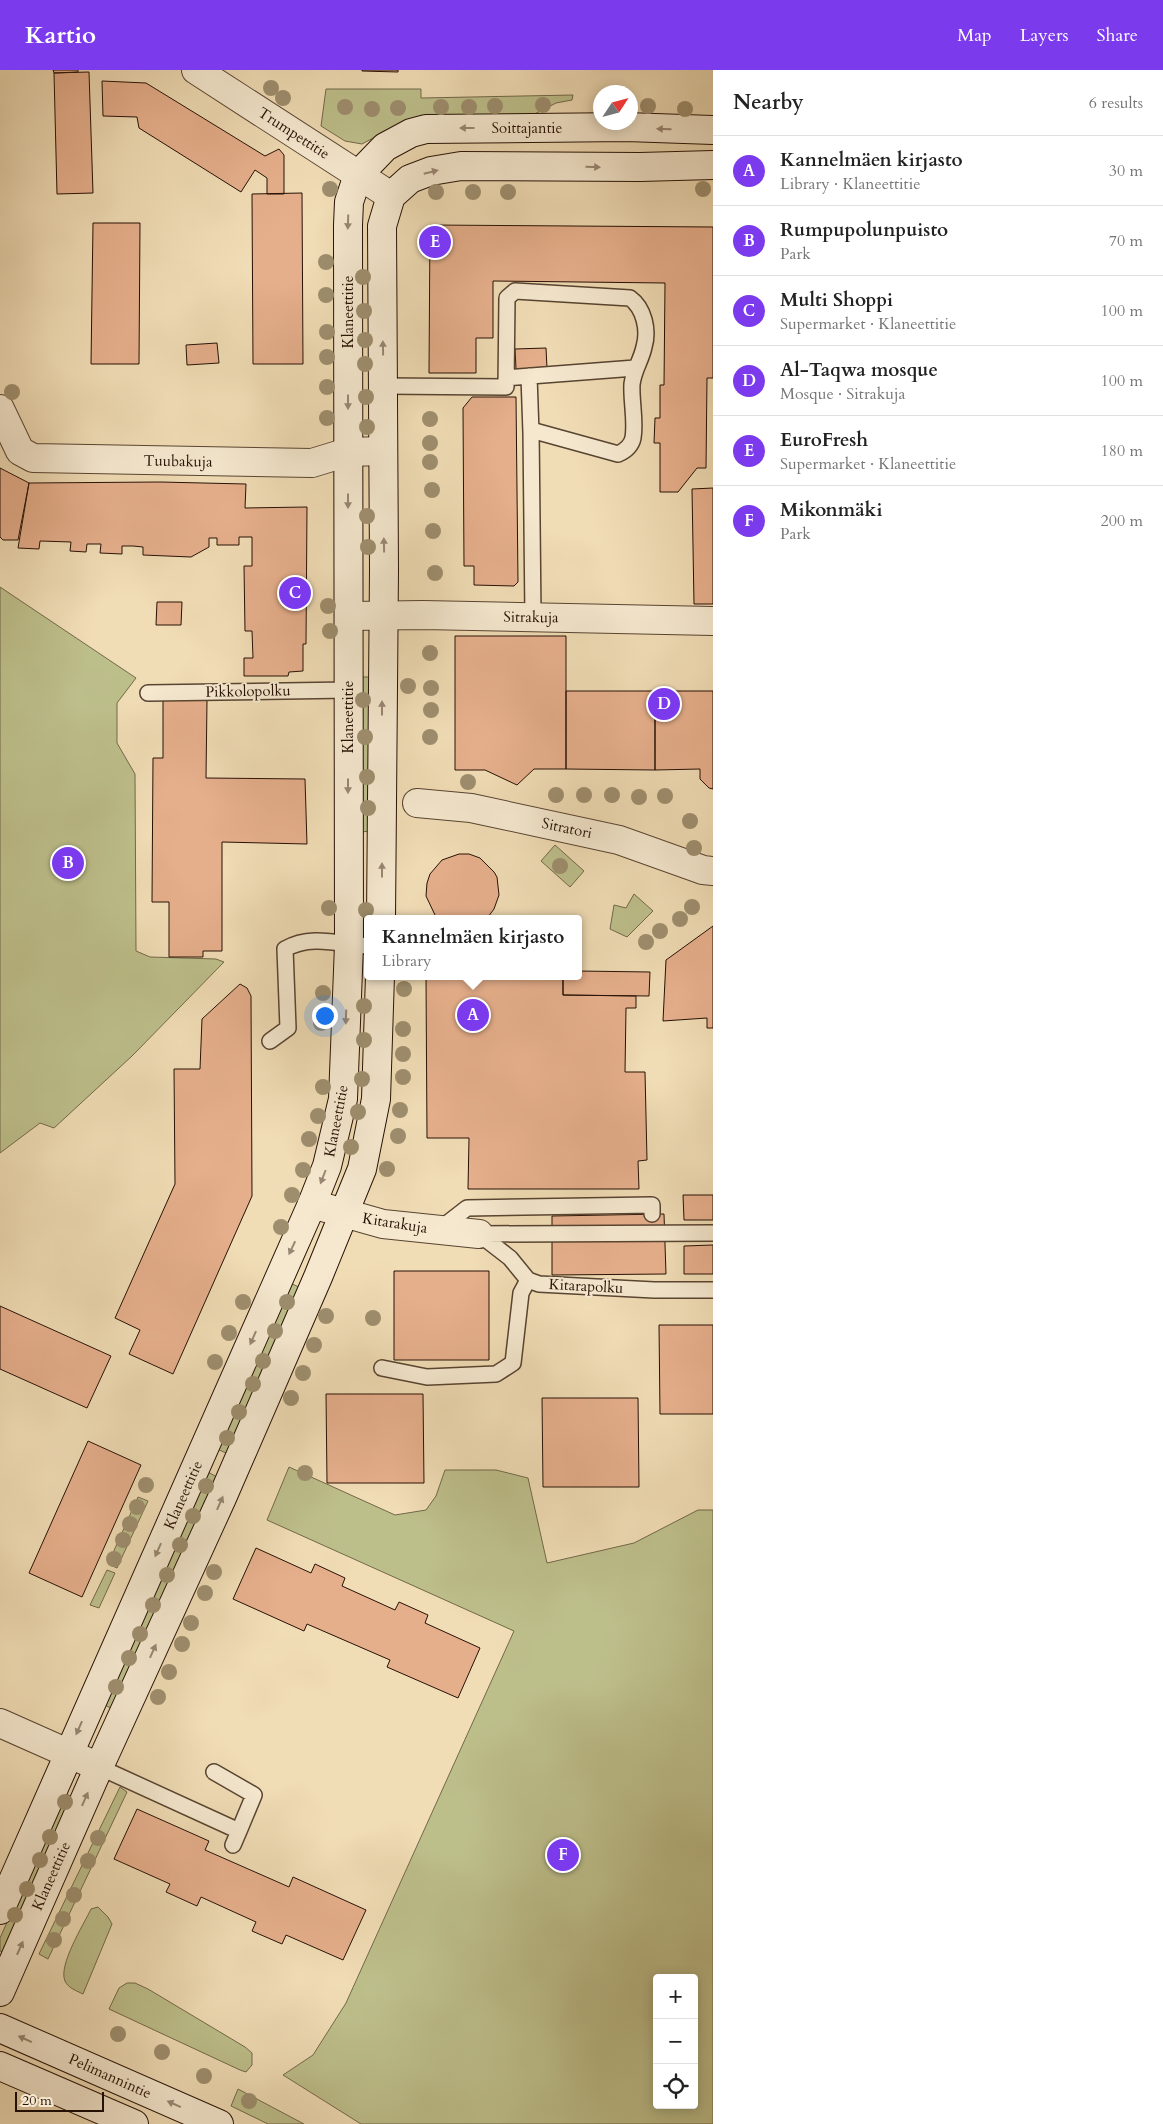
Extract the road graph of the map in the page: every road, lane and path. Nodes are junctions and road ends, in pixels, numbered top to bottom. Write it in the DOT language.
graph roads {
  1 [pos="196,70"];
  2 [pos="713,130"];
  3 [pos="713,165"];
  4 [pos="358,175"];
  5 [pos="391,196"];
  6 [pos="635,368"];
  7 [pos="529,376"];
  8 [pos="506,378"];
  9 [pos="384,386"];
  10 [pos="0,409"];
  11 [pos="531,432"];
  12 [pos="383,451"];
  13 [pos="348,452"];
  14 [pos="384,615"];
  15 [pos="350,616"];
  16 [pos="533,617"];
  17 [pos="713,621"];
  18 [pos="348,690"];
  19 [pos="148,693"];
  20 [pos="417,803"];
  21 [pos="713,871"];
  22 [pos="382,915"];
  23 [pos="359,945"];
  24 [pos="380,980"];
  25 [pos="270,1041"];
  26 [pos="312,1204"];
  27 [pos="345,1214"];
  28 [pos="652,1214"];
  29 [pos="440,1230"];
  30 [pos="713,1232"];
  31 [pos="479,1234"];
  32 [pos="528,1280"];
  33 [pos="713,1290"];
  34 [pos="382,1368"];
  35 [pos="0,1723"];
  36 [pos="68,1753"];
  37 [pos="99,1767"];
  38 [pos="214,1772"];
  39 [pos="239,1831"];
  40 [pos="233,1845"];
  41 [pos="0,1910"];
  42 [pos="0,1992"];
  43 [pos="0,2028"];
  44 [pos="0,2066"];
  45 [pos="134,2124"];
  46 [pos="219,2124"];
  1 -- 4 [label="street, Trumpettitie"];
  2 -- 4 [label="street, Soittajantie, one-way"];
  5 -- 3 [label="street, one-way"];
  4 -- 5 [label="street, Trumpettitie"];
  4 -- 13 [label="street, Klaneettitie, one-way"];
  9 -- 5 [label="street, one-way"];
  6 -- 7 [label="lane"];
  6 -- 8 [label="lane"];
  6 -- 11 [label="lane"];
  7 -- 8 [label="lane"];
  7 -- 11 [label="lane"];
  8 -- 9 [label="lane"];
  9 -- 12 [label="street"];
  10 -- 13 [label="street, Tuubakuja"];
  11 -- 16 [label="lane"];
  12 -- 13 [label="street, Tuubakuja"];
  14 -- 12 [label="street, one-way"];
  13 -- 15 [label="street, Klaneettitie, one-way"];
  14 -- 15 [label="street, Sitrakuja"];
  14 -- 16 [label="street, Sitrakuja"];
  22 -- 14 [label="street, one-way"];
  15 -- 18 [label="street, Klaneettitie"];
  16 -- 17 [label="street, Sitrakuja"];
  18 -- 19 [label="lane, Pikkolopolku"];
  18 -- 23 [label="street, Klaneettitie, one-way"];
  20 -- 21 [label="street, Sitratori"];
  23 -- 25 [label="lane"];
  23 -- 26 [label="street, Klaneettitie, one-way"];
  24 -- 27 [label="street, Klaneettitie"];
  26 -- 27 [label="street, Kitarakuja"];
  26 -- 36 [label="street, Klaneettitie, one-way"];
  27 -- 29 [label="street, Kitarakuja"];
  37 -- 27 [label="street, Klaneettitie, one-way"];
  28 -- 29 [label="lane"];
  29 -- 31 [label="street, Kitarakuja"];
  30 -- 31 [label="lane"];
  31 -- 32 [label="lane, Kitarapolku"];
  32 -- 33 [label="lane, Kitarapolku"];
  32 -- 34 [label="lane"];
  35 -- 36 [label="street"];
  36 -- 37 [label="street"];
  36 -- 41 [label="street, Klaneettitie"];
  37 -- 39 [label="lane"];
  42 -- 37 [label="street, Klaneettitie, one-way"];
  38 -- 39 [label="lane"];
  39 -- 40 [label="lane"];
  46 -- 43 [label="street, Pelimannintie, one-way"];
  44 -- 45 [label="street"];
}
